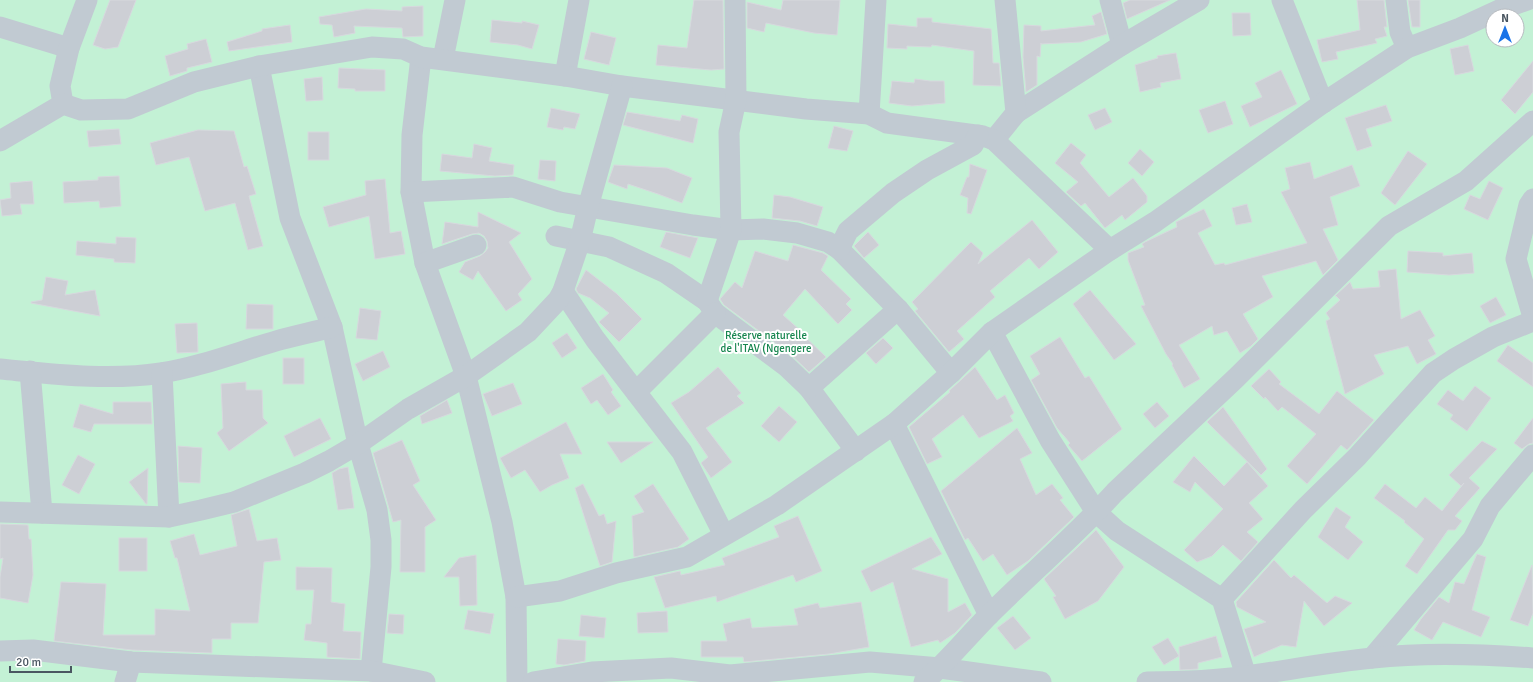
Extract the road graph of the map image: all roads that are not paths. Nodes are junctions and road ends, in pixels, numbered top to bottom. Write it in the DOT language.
graph roads {
  1 [pos="87,0"];
  2 [pos="455,0"];
  3 [pos="579,0"];
  4 [pos="735,0"];
  5 [pos="876,0"];
  6 [pos="1004,0"];
  7 [pos="1110,0"];
  8 [pos="1199,0"];
  9 [pos="1282,0"];
  10 [pos="1396,0"];
  11 [pos="1526,0"];
  12 [pos="1500,5"];
  13 [pos="0,27"];
  14 [pos="1122,45"];
  15 [pos="69,48"];
  16 [pos="1407,48"];
  17 [pos="421,57"];
  18 [pos="443,59"];
  19 [pos="259,66"];
  20 [pos="565,76"];
  21 [pos="622,86"];
  22 [pos="736,100"];
  23 [pos="1323,102"];
  24 [pos="62,104"];
  25 [pos="1016,113"];
  26 [pos="869,114"];
  27 [pos="1533,121"];
  28 [pos="986,138"];
  29 [pos="0,141"];
  30 [pos="411,192"];
  31 [pos="1533,199"];
  32 [pos="588,207"];
  33 [pos="731,230"];
  34 [pos="556,236"];
  35 [pos="580,240"];
  36 [pos="476,245"];
  37 [pos="838,249"];
  38 [pos="1110,250"];
  39 [pos="425,263"];
  40 [pos="563,291"];
  41 [pos="711,307"];
  42 [pos="898,309"];
  43 [pos="1533,317"];
  44 [pos="1533,321"];
  45 [pos="332,327"];
  46 [pos="992,332"];
  47 [pos="0,369"];
  48 [pos="30,371"];
  49 [pos="162,373"];
  50 [pos="950,373"];
  51 [pos="466,376"];
  52 [pos="809,388"];
  53 [pos="636,392"];
  54 [pos="894,424"];
  55 [pos="358,444"];
  56 [pos="856,451"];
  57 [pos="1533,454"];
  58 [pos="0,512"];
  59 [pos="1096,512"];
  60 [pos="42,513"];
  61 [pos="169,516"];
  62 [pos="724,535"];
  63 [pos="516,597"];
  64 [pos="1222,599"];
  65 [pos="989,615"];
  66 [pos="0,650"];
  67 [pos="1372,658"];
  68 [pos="1533,658"];
  69 [pos="131,662"];
  70 [pos="940,668"];
  71 [pos="378,676"];
  72 [pos="1246,676"];
  73 [pos="1271,677"];
  74 [pos="737,679"];
  75 [pos="125,682"];
  76 [pos="425,682"];
  77 [pos="517,682"];
  78 [pos="533,682"];
  79 [pos="924,682"];
  80 [pos="1041,682"];
  81 [pos="1147,682"];
  1 -- 15 [label="street"];
  2 -- 18 [label="street"];
  3 -- 20 [label="street"];
  4 -- 22 [label="street"];
  5 -- 26 [label="street"];
  6 -- 25 [label="street"];
  7 -- 14 [label="street"];
  8 -- 14 [label="street"];
  9 -- 23 [label="street"];
  10 -- 16 [label="street"];
  11 -- 12 [label="street"];
  12 -- 16 [label="street"];
  13 -- 15 [label="street"];
  14 -- 25 [label="street"];
  15 -- 24 [label="street"];
  16 -- 23 [label="street"];
  17 -- 18 [label="street"];
  17 -- 19 [label="street"];
  17 -- 30 [label="street"];
  18 -- 20 [label="street"];
  19 -- 24 [label="street"];
  19 -- 45 [label="street"];
  20 -- 21 [label="street"];
  21 -- 22 [label="street"];
  21 -- 32 [label="street"];
  22 -- 26 [label="street"];
  22 -- 33 [label="street"];
  23 -- 38 [label="street"];
  24 -- 29 [label="street"];
  25 -- 28 [label="street"];
  26 -- 28 [label="street"];
  27 -- 59 [label="street"];
  28 -- 37 [label="street"];
  28 -- 38 [label="street"];
  30 -- 32 [label="street"];
  30 -- 39 [label="street"];
  31 -- 43 [label="street"];
  32 -- 33 [label="street"];
  32 -- 35 [label="street"];
  33 -- 37 [label="street"];
  33 -- 41 [label="street"];
  34 -- 35 [label="street"];
  35 -- 40 [label="street"];
  35 -- 41 [label="street"];
  36 -- 39 [label="street"];
  37 -- 42 [label="street"];
  38 -- 46 [label="street"];
  39 -- 51 [label="street"];
  40 -- 51 [label="street"];
  40 -- 53 [label="street"];
  41 -- 52 [label="street"];
  41 -- 53 [label="street"];
  42 -- 50 [label="street"];
  42 -- 52 [label="street"];
  44 -- 64 [label="street"];
  45 -- 49 [label="street"];
  45 -- 55 [label="street"];
  46 -- 50 [label="street"];
  46 -- 59 [label="street"];
  47 -- 48 [label="street"];
  48 -- 49 [label="street"];
  48 -- 60 [label="street"];
  49 -- 61 [label="street"];
  50 -- 54 [label="street"];
  51 -- 55 [label="street"];
  51 -- 63 [label="street"];
  52 -- 56 [label="street"];
  53 -- 62 [label="street"];
  54 -- 56 [label="street"];
  54 -- 65 [label="street"];
  55 -- 61 [label="street"];
  55 -- 71 [label="street"];
  56 -- 62 [label="street"];
  57 -- 67 [label="street"];
  58 -- 60 [label="street"];
  59 -- 64 [label="street"];
  59 -- 65 [label="street"];
  60 -- 61 [label="street"];
  62 -- 63 [label="street"];
  63 -- 77 [label="street"];
  64 -- 72 [label="street"];
  65 -- 70 [label="street"];
  66 -- 69 [label="street"];
  67 -- 68 [label="street"];
  67 -- 73 [label="street"];
  69 -- 71 [label="street"];
  69 -- 75 [label="street"];
  70 -- 74 [label="street"];
  70 -- 79 [label="street"];
  70 -- 80 [label="street"];
  71 -- 76 [label="street"];
  72 -- 73 [label="street"];
  72 -- 81 [label="street"];
  74 -- 78 [label="street"];
}
